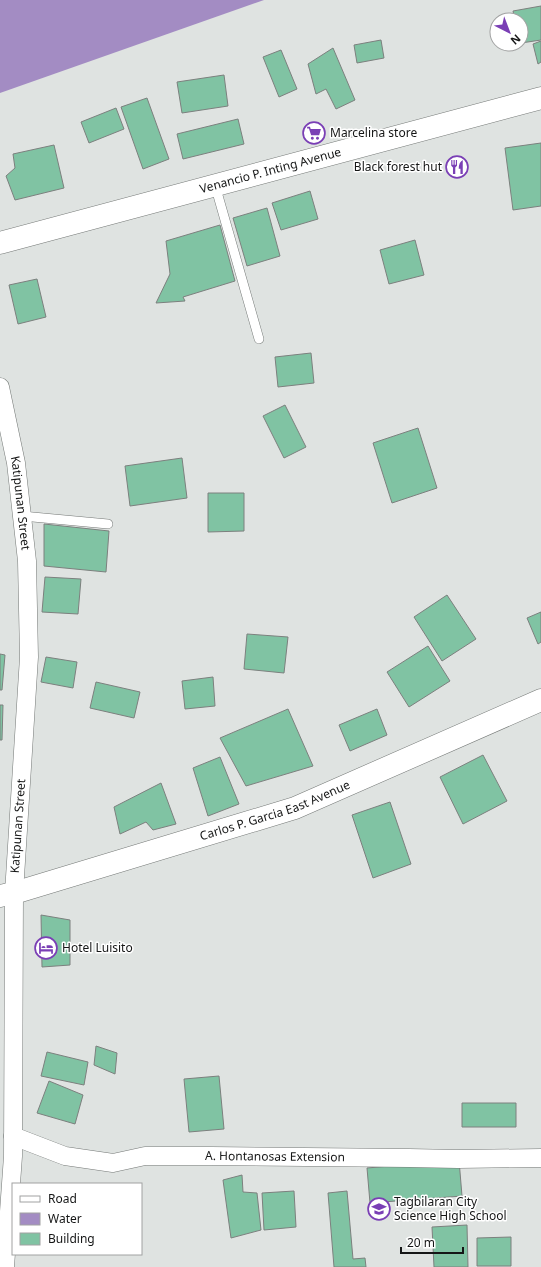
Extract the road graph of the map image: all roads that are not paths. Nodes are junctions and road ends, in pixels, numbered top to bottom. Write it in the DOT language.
graph roads {
  1 [pos="541,98"];
  2 [pos="215,185"];
  3 [pos="0,242"];
  4 [pos="258,339"];
  5 [pos="0,388"];
  6 [pos="22,516"];
  7 [pos="108,524"];
  8 [pos="541,700"];
  9 [pos="7,895"];
  10 [pos="13,1136"];
  11 [pos="541,1158"];
  12 [pos="5,1267"];
  1 -- 2 [label="main road, Venancio P. Inting Avenue"];
  2 -- 3 [label="main road, Venancio P. Inting Avenue"];
  2 -- 4 [label="lane"];
  5 -- 6 [label="street, Katipunan Street"];
  6 -- 7 [label="lane"];
  6 -- 9 [label="street, Katipunan Street"];
  8 -- 9 [label="main road, Carlos P. Garcia East Avenue"];
  9 -- 10 [label="street, Katipunan Street"];
  10 -- 11 [label="street, A. Hontanosas Extension"];
  10 -- 12 [label="street, Katipunan Street"];
}
